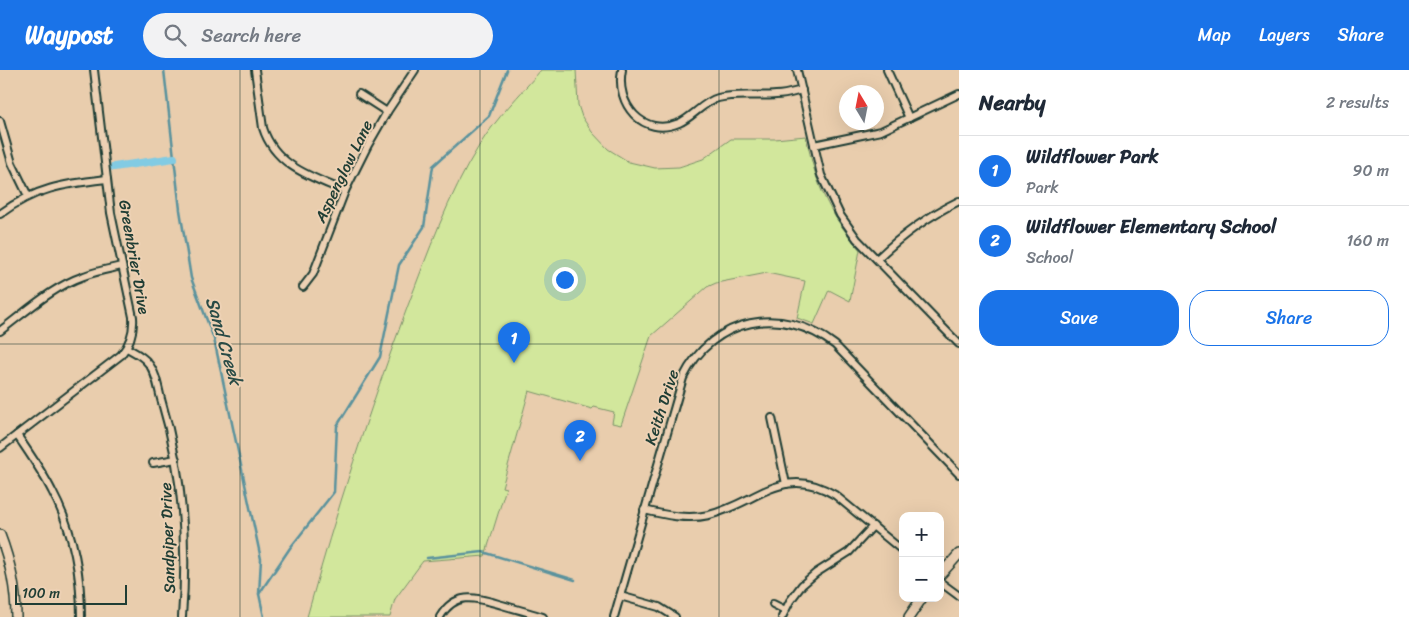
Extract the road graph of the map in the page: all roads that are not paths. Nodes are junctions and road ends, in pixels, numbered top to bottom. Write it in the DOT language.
graph roads {
  1 [pos="94,70"];
  2 [pos="255,70"];
  3 [pos="415,70"];
  4 [pos="622,70"];
  5 [pos="797,70"];
  6 [pos="887,70"];
  7 [pos="802,90"];
  8 [pos="359,94"];
  9 [pos="959,94"];
  10 [pos="387,112"];
  11 [pos="909,118"];
  12 [pos="0,121"];
  13 [pos="814,145"];
  14 [pos="107,179"];
  15 [pos="345,191"];
  16 [pos="28,196"];
  17 [pos="959,201"];
  18 [pos="0,214"];
  19 [pos="877,259"];
  20 [pos="122,266"];
  21 [pos="303,287"];
  22 [pos="0,331"];
  23 [pos="959,344"];
  24 [pos="127,348"];
  25 [pos="772,418"];
  26 [pos="17,435"];
  27 [pos="0,448"];
  28 [pos="176,459"];
  29 [pos="153,463"];
  30 [pos="959,474"];
  31 [pos="786,484"];
  32 [pos="644,510"];
  33 [pos="873,526"];
  34 [pos="0,535"];
  35 [pos="899,548"];
  36 [pos="959,554"];
  37 [pos="944,571"];
  38 [pos="944,585"];
  39 [pos="620,596"];
  40 [pos="959,596"];
  41 [pos="919,602"];
  42 [pos="774,604"];
  43 [pos="785,610"];
  44 [pos="16,617"];
  45 [pos="81,617"];
  46 [pos="182,617"];
  47 [pos="440,617"];
  48 [pos="543,617"];
  49 [pos="614,617"];
  50 [pos="675,617"];
  51 [pos="782,617"];
  52 [pos="909,617"];
  1 -- 14 [label="street, Greenbrier Drive"];
  2 -- 15 [label="street"];
  3 -- 10 [label="street, Aspenglow Lane"];
  4 -- 7 [label="street"];
  5 -- 7 [label="street"];
  6 -- 11 [label="street"];
  7 -- 13 [label="street"];
  8 -- 10 [label="street"];
  9 -- 11 [label="street"];
  10 -- 15 [label="street, Aspenglow Lane"];
  11 -- 13 [label="street"];
  12 -- 16 [label="street"];
  13 -- 19 [label="street"];
  14 -- 16 [label="street"];
  14 -- 20 [label="street, Greenbrier Drive"];
  15 -- 21 [label="street, Aspenglow Lane"];
  16 -- 18 [label="street"];
  17 -- 19 [label="street"];
  19 -- 23 [label="street"];
  20 -- 22 [label="street"];
  20 -- 24 [label="street, Greenbrier Drive"];
  24 -- 26 [label="street"];
  24 -- 28 [label="street, Sandpiper Drive"];
  25 -- 31 [label="street"];
  26 -- 27 [label="street"];
  26 -- 45 [label="street"];
  28 -- 29 [label="street, Sandpiper Drive"];
  28 -- 46 [label="street, Sandpiper Drive"];
  30 -- 32 [label="street, Keith Drive"];
  31 -- 32 [label="street"];
  31 -- 33 [label="street"];
  32 -- 39 [label="street, Keith Drive"];
  33 -- 35 [label="street"];
  33 -- 43 [label="street"];
  34 -- 44 [label="main road"];
  36 -- 37 [label="main road"];
  38 -- 40 [label="street"];
  39 -- 49 [label="street, Keith Drive"];
  39 -- 50 [label="street"];
  41 -- 52 [label="main road"];
  42 -- 43 [label="street"];
  43 -- 51 [label="street"];
  47 -- 48 [label="street"];
}
